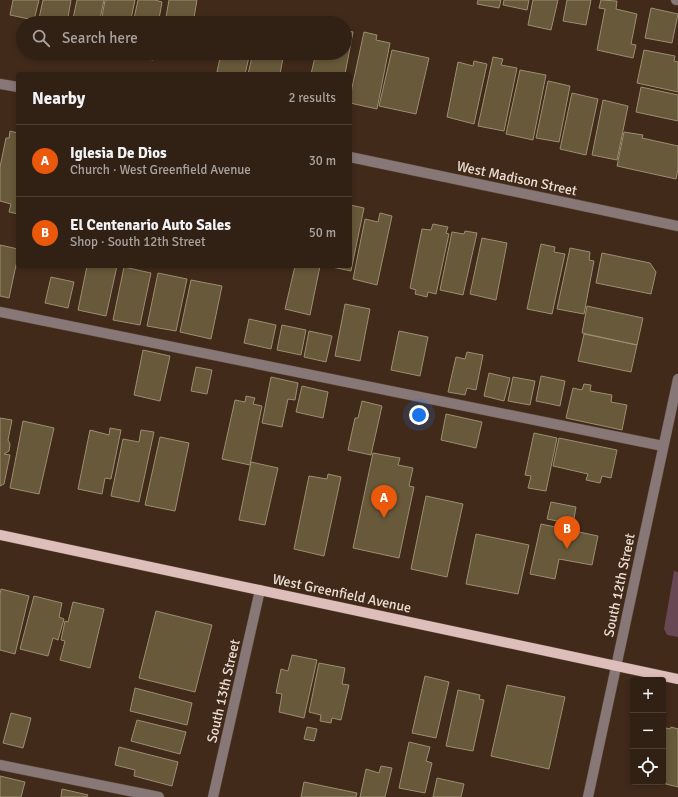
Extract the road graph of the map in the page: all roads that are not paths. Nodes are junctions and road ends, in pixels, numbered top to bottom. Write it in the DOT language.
graph roads {
  1 [pos="0,84"];
  2 [pos="16,88"];
  3 [pos="352,157"];
  4 [pos="678,226"];
  5 [pos="0,312"];
  6 [pos="678,379"];
  7 [pos="663,446"];
  8 [pos="0,535"];
  9 [pos="260,590"];
  10 [pos="616,666"];
  11 [pos="678,679"];
  12 [pos="0,764"];
  13 [pos="159,797"];
  14 [pos="213,797"];
  15 [pos="588,797"];
  1 -- 2 [label="street"];
  3 -- 4 [label="street, West Madison Street"];
  5 -- 7 [label="street"];
  6 -- 7 [label="street, South 12th Street"];
  7 -- 10 [label="street, South 12th Street"];
  8 -- 9 [label="main road, West Greenfield Avenue"];
  9 -- 10 [label="main road, West Greenfield Avenue"];
  9 -- 14 [label="street, South 13th Street"];
  10 -- 11 [label="main road, West Greenfield Avenue"];
  10 -- 15 [label="street, South 12th Street"];
  12 -- 13 [label="street"];
}
